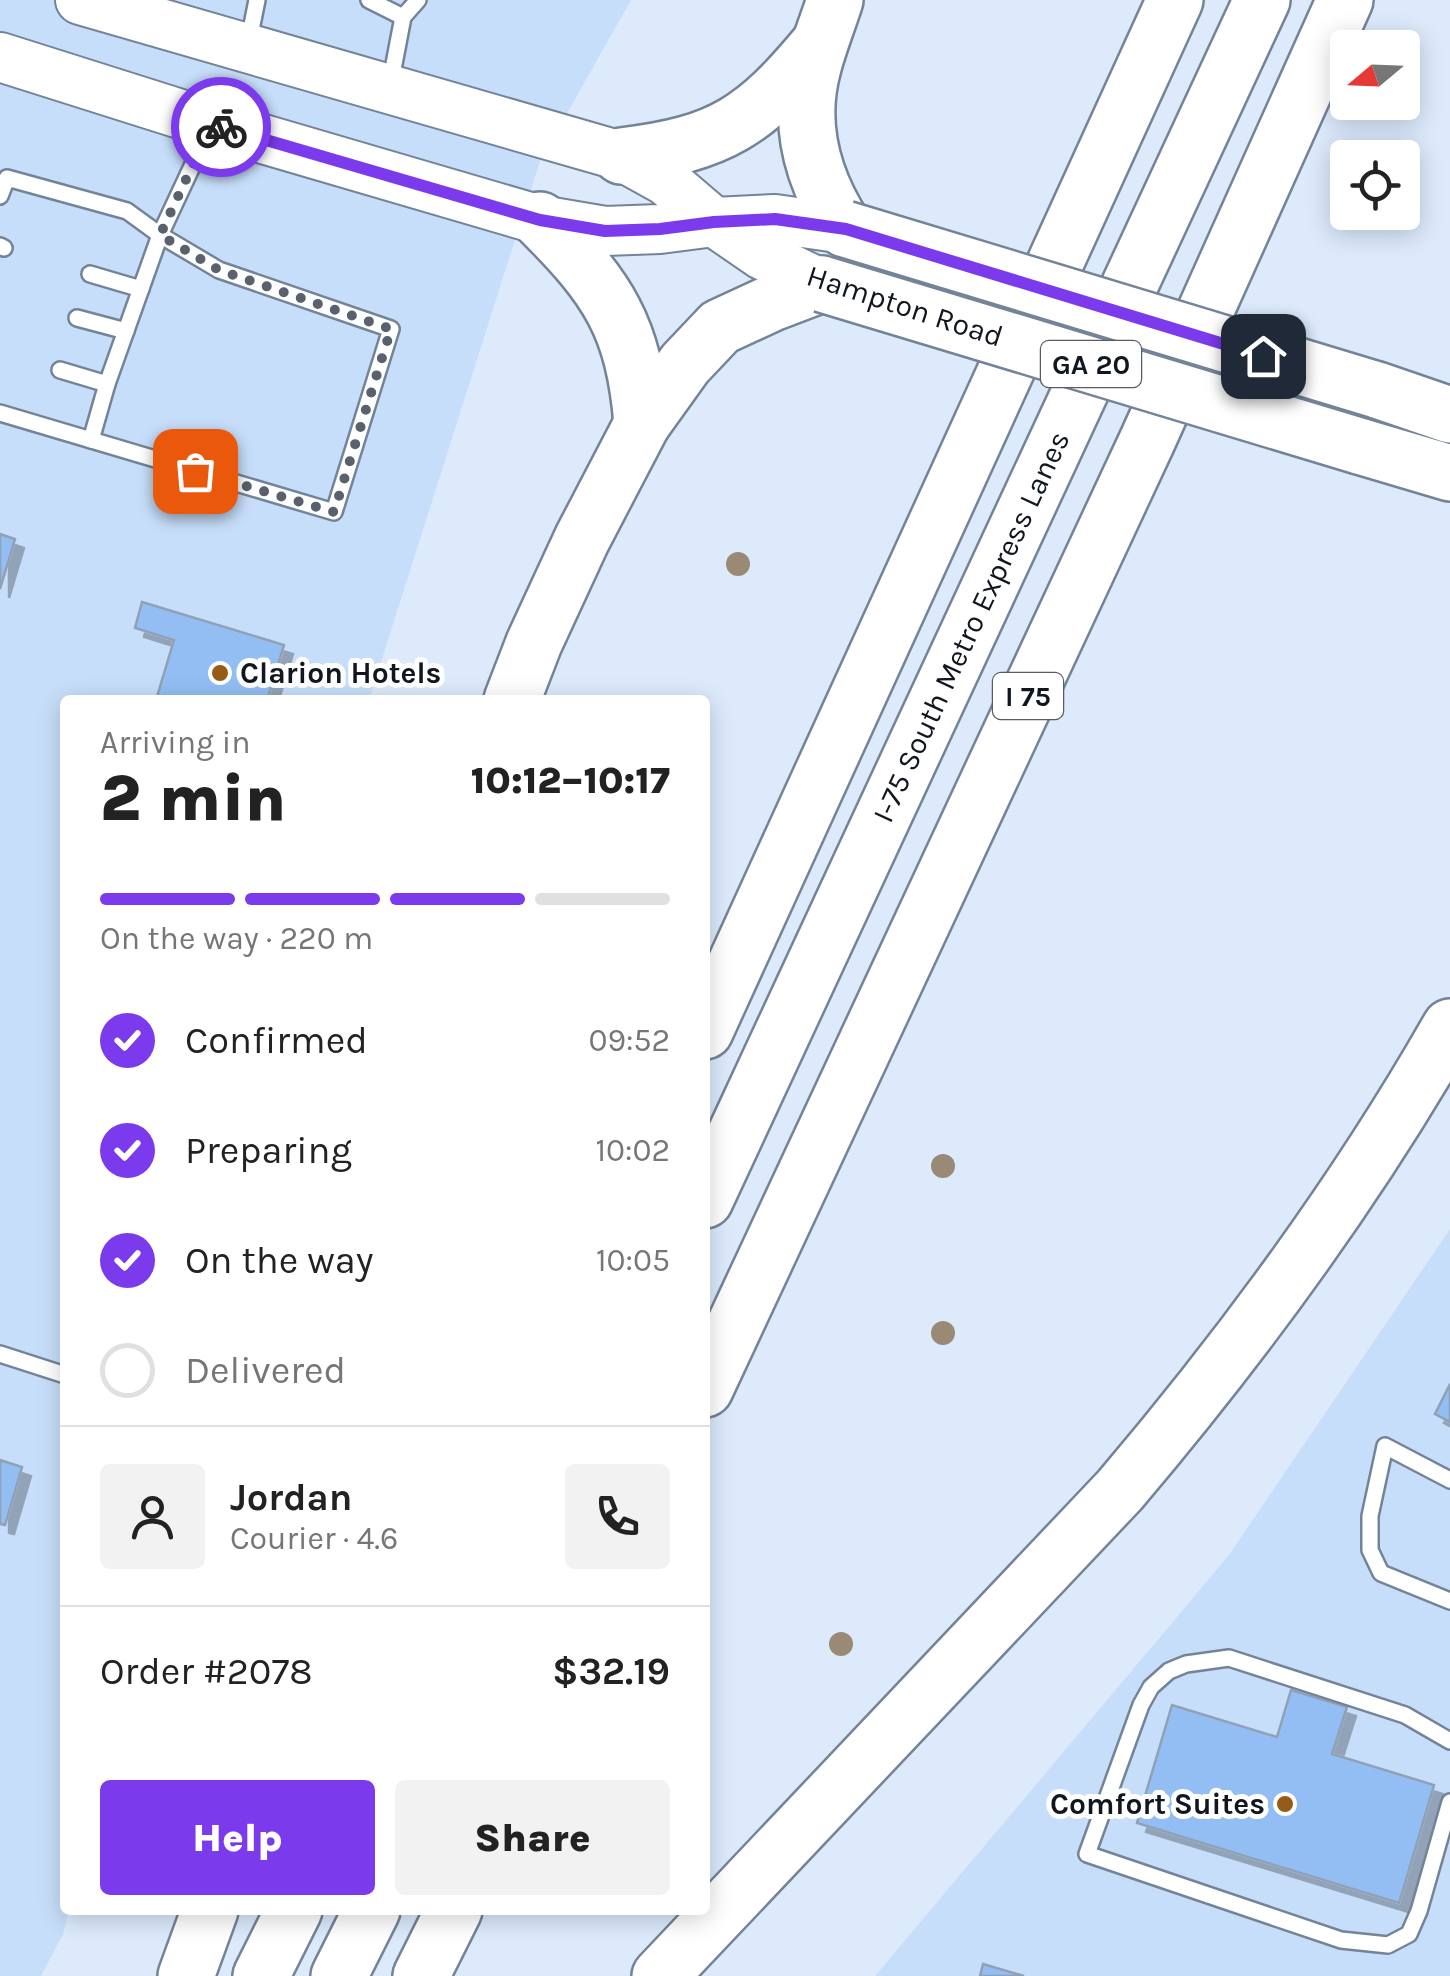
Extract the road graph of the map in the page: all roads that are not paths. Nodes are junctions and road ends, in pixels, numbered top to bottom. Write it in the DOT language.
graph roads {
  1 [pos="83,0"];
  2 [pos="257,0"];
  3 [pos="369,0"];
  4 [pos="418,0"];
  5 [pos="1174,0"];
  6 [pos="1262,0"];
  7 [pos="1345,0"];
  8 [pos="403,17"];
  9 [pos="828,21"];
  10 [pos="248,49"];
  11 [pos="0,57"];
  12 [pos="389,88"];
  13 [pos="212,124"];
  14 [pos="621,156"];
  15 [pos="0,196"];
  16 [pos="540,220"];
  17 [pos="714,222"];
  18 [pos="846,229"];
  19 [pos="160,235"];
  20 [pos="90,274"];
  21 [pos="822,284"];
  22 [pos="141,289"];
  23 [pos="78,318"];
  24 [pos="126,331"];
  25 [pos="60,370"];
  26 [pos="107,384"];
  27 [pos="0,413"];
  28 [pos="1450,415"];
  29 [pos="642,424"];
  30 [pos="91,440"];
  31 [pos="1450,473"];
  32 [pos="514,695"];
  33 [pos="710,1020"];
  34 [pos="1450,1027"];
  35 [pos="710,1189"];
  36 [pos="0,1354"];
  37 [pos="60,1373"];
  38 [pos="710,1378"];
  39 [pos="1450,1480"];
  40 [pos="1450,1601"];
  41 [pos="1450,1741"];
  42 [pos="1450,1802"];
  43 [pos="208,1915"];
  44 [pos="292,1915"];
  45 [pos="370,1915"];
  46 [pos="452,1915"];
  47 [pos="186,1976"];
  48 [pos="261,1976"];
  49 [pos="339,1976"];
  50 [pos="421,1976"];
  51 [pos="660,1976"];
  1 -- 10 [label="main road, Hampton Road / GA 20"];
  2 -- 10 [label="lane"];
  3 -- 8 [label="lane"];
  4 -- 8 [label="lane"];
  5 -- 33 [label="highway"];
  6 -- 35 [label="highway, I-75 South Metro Express Lanes"];
  7 -- 38 [label="highway, I 75"];
  8 -- 12 [label="lane"];
  9 -- 14 [label="highway"];
  9 -- 18 [label="highway"];
  10 -- 12 [label="main road, Hampton Road / GA 20"];
  11 -- 13 [label="main road, Hampton Road / GA 20"];
  12 -- 14 [label="main road, Hampton Road / GA 20"];
  13 -- 16 [label="main road, Hampton Road / GA 20"];
  13 -- 19 [label="lane"];
  14 -- 17 [label="main road, Hampton Road / GA 20"];
  15 -- 19 [label="lane"];
  16 -- 17 [label="main road, Hampton Road / GA 20"];
  16 -- 29 [label="highway"];
  17 -- 18 [label="main road, Hampton Road / GA 20"];
  17 -- 21 [label="main road, Hampton Road / GA 20"];
  18 -- 28 [label="highway, Hampton Road / GA 20, bridge"];
  19 -- 22 [label="lane"];
  19 -- 30 [label="lane"];
  20 -- 22 [label="lane"];
  21 -- 29 [label="highway"];
  21 -- 31 [label="highway, Hampton Road / GA 20, bridge"];
  22 -- 24 [label="lane"];
  23 -- 24 [label="lane"];
  24 -- 26 [label="lane"];
  25 -- 26 [label="lane"];
  26 -- 30 [label="lane"];
  27 -- 30 [label="lane"];
  29 -- 32 [label="highway"];
  34 -- 51 [label="highway"];
  36 -- 37 [label="lane"];
  39 -- 40 [label="lane"];
  41 -- 42 [label="lane"];
  43 -- 47 [label="highway"];
  44 -- 48 [label="highway"];
  45 -- 49 [label="highway"];
  46 -- 50 [label="highway"];
}
